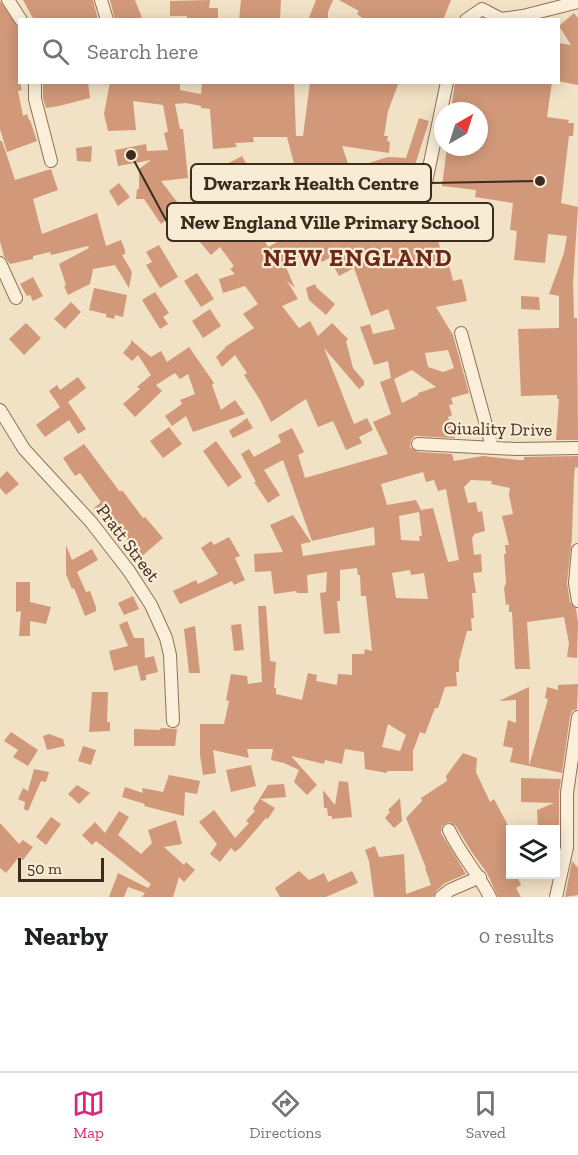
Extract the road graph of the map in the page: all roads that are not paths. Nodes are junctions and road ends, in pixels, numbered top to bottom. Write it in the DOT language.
graph roads {
  1 [pos="8,0"];
  2 [pos="101,0"];
  3 [pos="578,2"];
  4 [pos="20,18"];
  5 [pos="106,18"];
  6 [pos="469,18"];
  7 [pos="498,18"];
  8 [pos="512,18"];
  9 [pos="35,84"];
  10 [pos="447,84"];
  11 [pos="51,161"];
  12 [pos="426,182"];
  13 [pos="0,263"];
  14 [pos="16,298"];
  15 [pos="461,333"];
  16 [pos="0,410"];
  17 [pos="418,444"];
  18 [pos="492,447"];
  19 [pos="578,448"];
  20 [pos="578,550"];
  21 [pos="578,602"];
  22 [pos="578,717"];
  23 [pos="173,721"];
  24 [pos="449,830"];
  25 [pos="567,847"];
  26 [pos="578,859"];
  27 [pos="480,877"];
  28 [pos="441,897"];
  29 [pos="490,897"];
  30 [pos="556,897"];
  1 -- 4 [label="street"];
  2 -- 5 [label="street"];
  3 -- 8 [label="street"];
  6 -- 7 [label="street"];
  9 -- 11 [label="street"];
  10 -- 12 [label="street"];
  13 -- 14 [label="street"];
  15 -- 18 [label="street"];
  16 -- 23 [label="street, Pratt Street"];
  17 -- 18 [label="street, Qiuality Drive"];
  18 -- 19 [label="street, Qiuality Drive"];
  20 -- 21 [label="street"];
  22 -- 25 [label="street"];
  24 -- 27 [label="street"];
  25 -- 26 [label="street"];
  25 -- 30 [label="street"];
  27 -- 28 [label="street"];
  27 -- 29 [label="street"];
}
